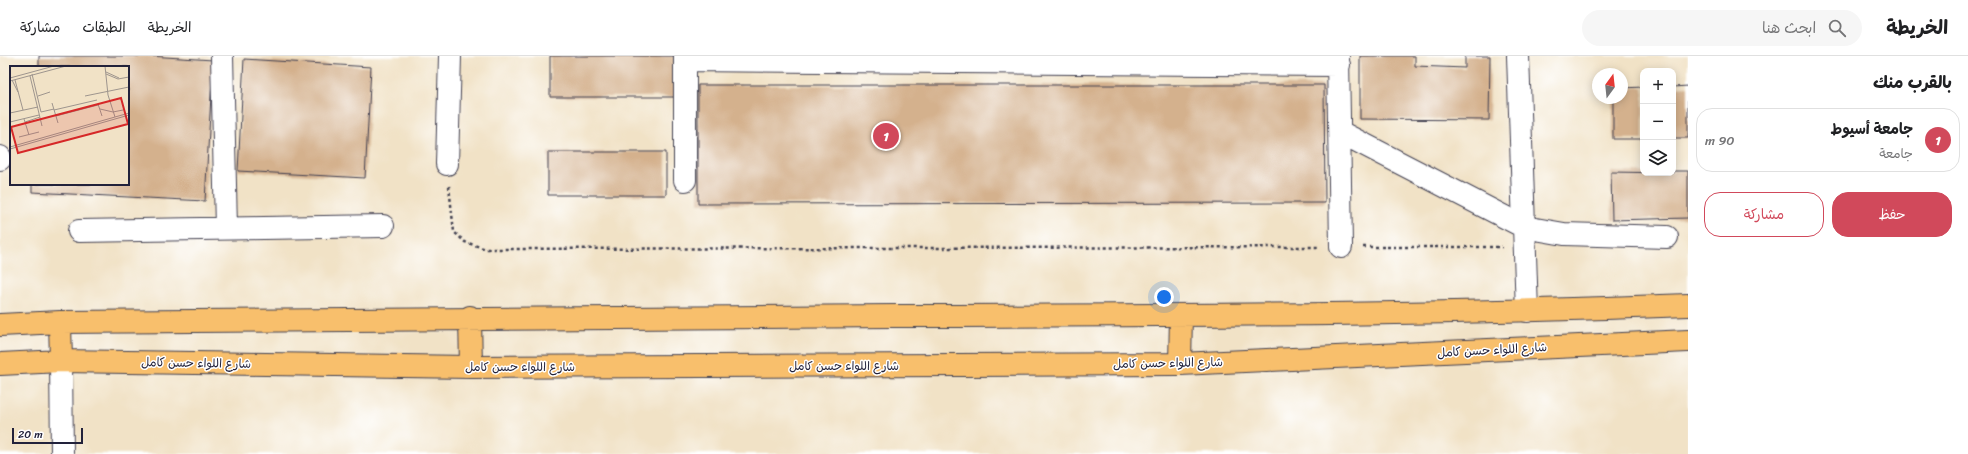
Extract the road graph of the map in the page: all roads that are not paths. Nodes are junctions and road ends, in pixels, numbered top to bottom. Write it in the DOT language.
graph roads {
  1 [pos="222,56"];
  2 [pos="450,56"];
  3 [pos="1518,56"];
  4 [pos="685,58"];
  5 [pos="1339,60"];
  6 [pos="1340,132"];
  7 [pos="447,164"];
  8 [pos="685,180"];
  9 [pos="383,226"];
  10 [pos="226,228"];
  11 [pos="78,230"];
  12 [pos="1524,237"];
  13 [pos="1666,237"];
  14 [pos="1341,247"];
  15 [pos="1688,305"];
  16 [pos="1527,311"];
  17 [pos="1181,315"];
  18 [pos="470,317"];
  19 [pos="60,322"];
  20 [pos="0,325"];
  21 [pos="1688,341"];
  22 [pos="61,361"];
  23 [pos="0,364"];
  24 [pos="1180,364"];
  25 [pos="471,367"];
  26 [pos="62,454"];
  1 -- 10 [label="lane"];
  2 -- 7 [label="lane"];
  3 -- 12 [label="lane"];
  4 -- 5 [label="lane"];
  4 -- 8 [label="lane"];
  5 -- 6 [label="lane"];
  6 -- 12 [label="lane"];
  6 -- 14 [label="lane"];
  9 -- 10 [label="lane"];
  10 -- 11 [label="lane"];
  12 -- 13 [label="lane"];
  12 -- 16 [label="lane"];
  15 -- 16 [label="main road"];
  16 -- 17 [label="main road"];
  17 -- 18 [label="main road"];
  17 -- 24 [label="main road"];
  18 -- 19 [label="main road"];
  18 -- 25 [label="main road"];
  19 -- 20 [label="main road"];
  19 -- 22 [label="main road"];
  21 -- 24 [label="main road, شارع اللواء حسن كامل"];
  22 -- 23 [label="main road, شارع اللواء حسن كامل"];
  22 -- 25 [label="main road, شارع اللواء حسن كامل"];
  22 -- 26 [label="lane"];
  24 -- 25 [label="main road, شارع اللواء حسن كامل"];
}
